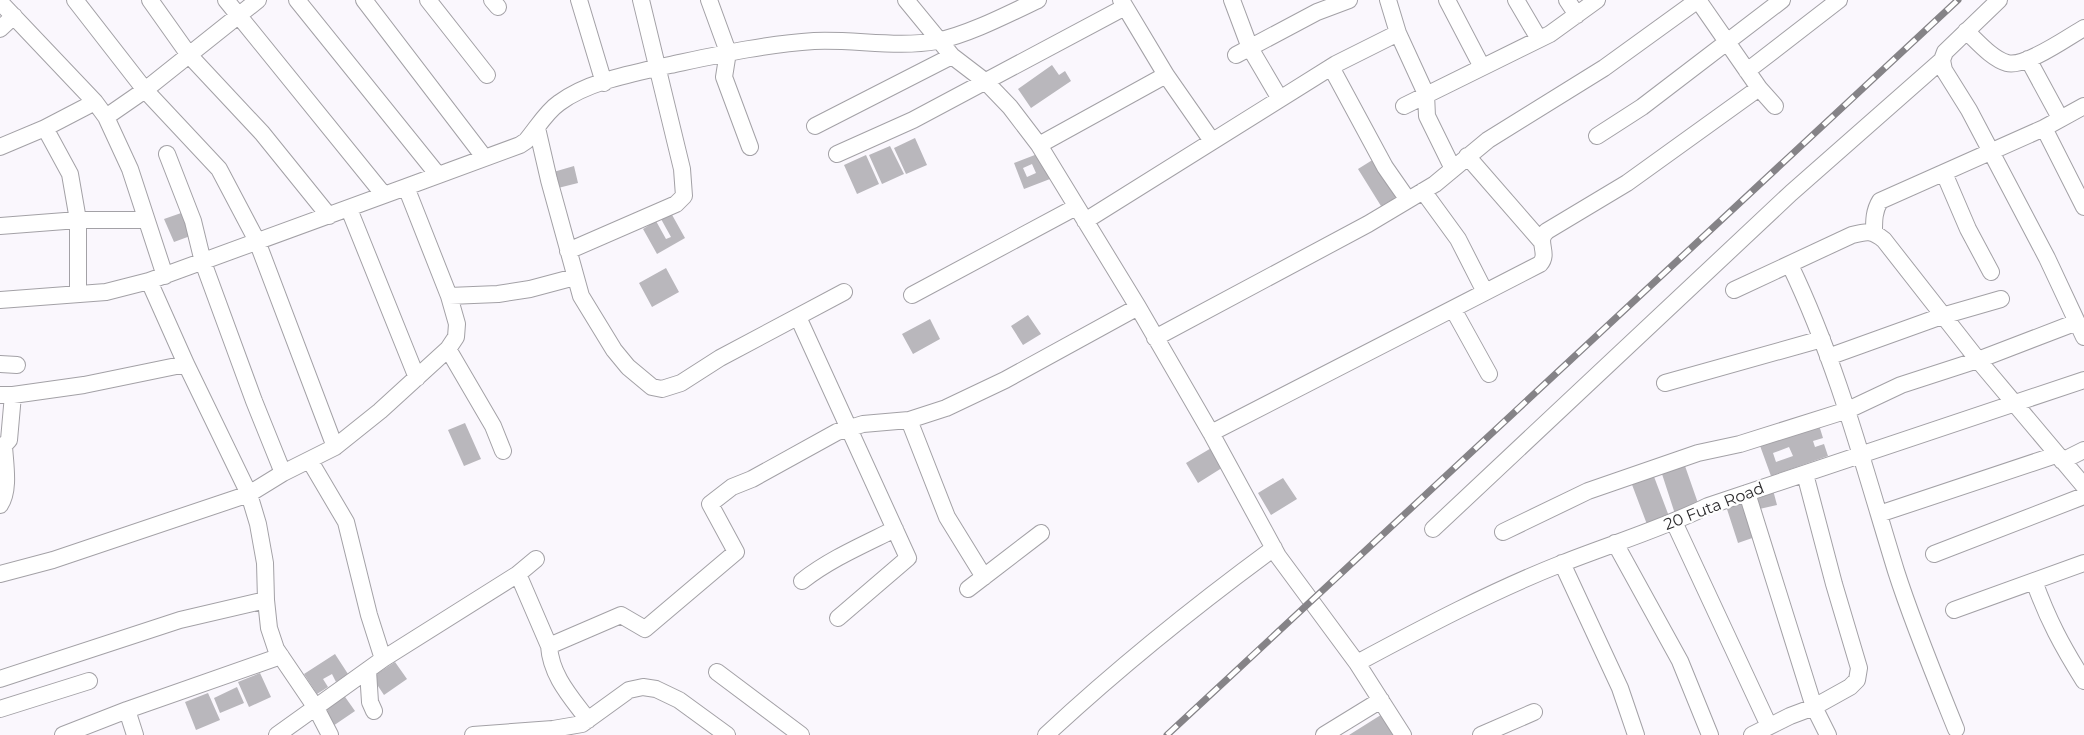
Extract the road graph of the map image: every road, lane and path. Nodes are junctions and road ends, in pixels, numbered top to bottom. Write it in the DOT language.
graph roads {
  1 [pos="75,0"];
  2 [pos="150,0"];
  3 [pos="226,0"];
  4 [pos="258,0"];
  5 [pos="297,0"];
  6 [pos="364,0"];
  7 [pos="428,0"];
  8 [pos="579,0"];
  9 [pos="641,0"];
  10 [pos="709,0"];
  11 [pos="906,0"];
  12 [pos="1038,0"];
  13 [pos="1232,0"];
  14 [pos="1349,0"];
  15 [pos="1388,0"];
  16 [pos="1447,0"];
  17 [pos="1516,0"];
  18 [pos="1568,0"];
  19 [pos="1597,0"];
  20 [pos="1698,0"];
  21 [pos="1782,0"];
  22 [pos="1839,0"];
  23 [pos="1999,0"];
  24 [pos="0,2"];
  25 [pos="1123,3"];
  26 [pos="1576,15"];
  27 [pos="14,16"];
  28 [pos="239,16"];
  29 [pos="2084,28"];
  30 [pos="0,29"];
  31 [pos="1966,31"];
  32 [pos="1398,33"];
  33 [pos="1539,39"];
  34 [pos="939,40"];
  35 [pos="1727,40"];
  36 [pos="1243,51"];
  37 [pos="728,52"];
  38 [pos="189,55"];
  39 [pos="952,56"];
  40 [pos="2028,59"];
  41 [pos="1942,60"];
  42 [pos="1331,67"];
  43 [pos="1482,67"];
  44 [pos="657,68"];
  45 [pos="1747,71"];
  46 [pos="487,75"];
  47 [pos="1166,75"];
  48 [pos="604,82"];
  49 [pos="986,82"];
  50 [pos="1759,88"];
  51 [pos="145,90"];
  52 [pos="1426,94"];
  53 [pos="1280,99"];
  54 [pos="95,102"];
  55 [pos="1404,106"];
  56 [pos="1775,106"];
  57 [pos="2084,106"];
  58 [pos="106,117"];
  59 [pos="2060,118"];
  60 [pos="815,126"];
  61 [pos="45,128"];
  62 [pos="537,128"];
  63 [pos="2044,128"];
  64 [pos="1597,136"];
  65 [pos="1212,141"];
  66 [pos="1039,145"];
  67 [pos="0,147"];
  68 [pos="750,147"];
  69 [pos="1991,153"];
  70 [pos="167,154"];
  71 [pos="837,154"];
  72 [pos="1467,156"];
  73 [pos="484,157"];
  74 [pos="1453,169"];
  75 [pos="1944,173"];
  76 [pos="438,176"];
  77 [pos="406,187"];
  78 [pos="384,195"];
  79 [pos="1416,196"];
  80 [pos="2084,207"];
  81 [pos="349,209"];
  82 [pos="1081,214"];
  83 [pos="329,216"];
  84 [pos="78,220"];
  85 [pos="145,220"];
  86 [pos="0,226"];
  87 [pos="1874,232"];
  88 [pos="1541,241"];
  89 [pos="257,242"];
  90 [pos="568,251"];
  91 [pos="203,262"];
  92 [pos="1790,265"];
  93 [pos="1991,272"];
  94 [pos="575,277"];
  95 [pos="157,278"];
  96 [pos="1734,290"];
  97 [pos="844,292"];
  98 [pos="1485,292"];
  99 [pos="78,294"];
  100 [pos="912,295"];
  101 [pos="449,296"];
  102 [pos="2001,299"];
  103 [pos="0,300"];
  104 [pos="1138,307"];
  105 [pos="1453,309"];
  106 [pos="1942,316"];
  107 [pos="798,317"];
  108 [pos="2080,330"];
  109 [pos="1155,338"];
  110 [pos="1822,339"];
  111 [pos="448,349"];
  112 [pos="1828,357"];
  113 [pos="1978,360"];
  114 [pos="0,364"];
  115 [pos="186,364"];
  116 [pos="17,365"];
  117 [pos="1489,374"];
  118 [pos="417,378"];
  119 [pos="2084,380"];
  120 [pos="1665,383"];
  121 [pos="7,395"];
  122 [pos="2015,405"];
  123 [pos="1848,410"];
  124 [pos="909,420"];
  125 [pos="850,428"];
  126 [pos="1211,433"];
  127 [pos="335,447"];
  128 [pos="2,448"];
  129 [pos="2084,450"];
  130 [pos="503,451"];
  131 [pos="1861,455"];
  132 [pos="2059,458"];
  133 [pos="310,461"];
  134 [pos="283,473"];
  135 [pos="1805,474"];
  136 [pos="2084,486"];
  137 [pos="1747,493"];
  138 [pos="249,494"];
  139 [pos="2084,496"];
  140 [pos="0,505"];
  141 [pos="1879,514"];
  142 [pos="1674,522"];
  143 [pos="1433,528"];
  144 [pos="896,529"];
  145 [pos="1503,532"];
  146 [pos="1041,533"];
  147 [pos="1615,543"];
  148 [pos="1274,548"];
  149 [pos="1934,554"];
  150 [pos="536,560"];
  151 [pos="1562,563"];
  152 [pos="2084,564"];
  153 [pos="0,574"];
  154 [pos="518,574"];
  155 [pos="984,577"];
  156 [pos="802,581"];
  157 [pos="2034,581"];
  158 [pos="968,589"];
  159 [pos="266,600"];
  160 [pos="1954,610"];
  161 [pos="838,618"];
  162 [pos="549,646"];
  163 [pos="281,656"];
  164 [pos="383,659"];
  165 [pos="1357,663"];
  166 [pos="368,670"];
  167 [pos="717,672"];
  168 [pos="0,679"];
  169 [pos="89,681"];
  170 [pos="2084,681"];
  171 [pos="1381,700"];
  172 [pos="1814,707"];
  173 [pos="316,708"];
  174 [pos="0,709"];
  175 [pos="127,710"];
  176 [pos="374,711"];
  177 [pos="1534,712"];
  178 [pos="588,720"];
  179 [pos="1769,726"];
  180 [pos="1956,729"];
  181 [pos="297,730"];
  182 [pos="63,735"];
  183 [pos="135,735"];
  184 [pos="277,735"];
  185 [pos="330,735"];
  186 [pos="472,735"];
  187 [pos="727,735"];
  188 [pos="801,735"];
  189 [pos="1046,735"];
  190 [pos="1324,735"];
  191 [pos="1403,735"];
  192 [pos="1481,735"];
  193 [pos="1636,735"];
  194 [pos="1710,735"];
  195 [pos="1752,735"];
  196 [pos="1828,735"];
  1 -- 51 [label="street"];
  2 -- 38 [label="street"];
  3 -- 28 [label="street"];
  4 -- 28 [label="street"];
  5 -- 76 [label="street"];
  6 -- 73 [label="street"];
  7 -- 46 [label="street"];
  8 -- 48 [label="street"];
  9 -- 44 [label="street"];
  10 -- 37 [label="street"];
  11 -- 34 [label="street"];
  12 -- 34 [label="street"];
  13 -- 36 [label="street"];
  14 -- 36 [label="street"];
  15 -- 32 [label="street"];
  16 -- 43 [label="street"];
  17 -- 33 [label="street"];
  18 -- 26 [label="street"];
  19 -- 26 [label="street"];
  20 -- 35 [label="street"];
  20 -- 72 [label="street"];
  21 -- 35 [label="street"];
  22 -- 45 [label="street"];
  23 -- 31 [label="street"];
  24 -- 27 [label="street"];
  25 -- 47 [label="street"];
  25 -- 49 [label="street"];
  26 -- 33 [label="street"];
  27 -- 30 [label="street"];
  27 -- 54 [label="street"];
  28 -- 38 [label="street"];
  28 -- 78 [label="street"];
  29 -- 40 [label="street"];
  31 -- 40 [label="street"];
  31 -- 41 [label="street"];
  32 -- 42 [label="street"];
  32 -- 52 [label="street"];
  33 -- 43 [label="street"];
  34 -- 37 [label="street"];
  34 -- 39 [label="street"];
  35 -- 45 [label="street"];
  35 -- 64 [label="street"];
  36 -- 53 [label="street"];
  37 -- 44 [label="street"];
  37 -- 68 [label="street"];
  38 -- 51 [label="street"];
  38 -- 83 [label="street"];
  39 -- 49 [label="street"];
  39 -- 60 [label="street"];
  40 -- 59 [label="street"];
  41 -- 69 [label="street"];
  41 -- 143 [label="street"];
  42 -- 53 [label="street"];
  42 -- 79 [label="street"];
  43 -- 52 [label="street"];
  44 -- 48 [label="street"];
  44 -- 90 [label="street"];
  45 -- 50 [label="street"];
  47 -- 65 [label="street"];
  47 -- 66 [label="street"];
  48 -- 62 [label="street"];
  49 -- 66 [label="street"];
  49 -- 71 [label="street"];
  50 -- 56 [label="street"];
  50 -- 88 [label="street"];
  51 -- 58 [label="street"];
  51 -- 89 [label="street"];
  52 -- 55 [label="street"];
  52 -- 74 [label="street"];
  53 -- 65 [label="street"];
  54 -- 58 [label="street"];
  54 -- 61 [label="street"];
  57 -- 59 [label="street"];
  58 -- 85 [label="street"];
  59 -- 63 [label="street"];
  61 -- 67 [label="street"];
  61 -- 84 [label="street"];
  62 -- 73 [label="street"];
  62 -- 90 [label="street"];
  63 -- 69 [label="street"];
  63 -- 80 [label="street"];
  65 -- 82 [label="street"];
  66 -- 82 [label="street"];
  69 -- 75 [label="street"];
  69 -- 108 [label="street"];
  70 -- 91 [label="street"];
  72 -- 74 [label="street"];
  72 -- 88 [label="street"];
  73 -- 76 [label="street"];
  74 -- 79 [label="street"];
  75 -- 87 [label="street"];
  75 -- 93 [label="street"];
  76 -- 77 [label="street"];
  77 -- 78 [label="street"];
  77 -- 101 [label="street"];
  78 -- 81 [label="street"];
  79 -- 98 [label="street"];
  79 -- 109 [label="street"];
  81 -- 83 [label="street"];
  81 -- 118 [label="street"];
  82 -- 100 [label="street"];
  82 -- 104 [label="street"];
  83 -- 89 [label="street"];
  84 -- 85 [label="street"];
  84 -- 86 [label="street"];
  84 -- 99 [label="street"];
  85 -- 95 [label="street"];
  87 -- 92 [label="street"];
  87 -- 106 [label="street"];
  88 -- 98 [label="street"];
  89 -- 91 [label="street"];
  89 -- 127 [label="street"];
  90 -- 94 [label="street"];
  91 -- 95 [label="street"];
  91 -- 134 [label="street"];
  92 -- 96 [label="street"];
  92 -- 110 [label="street"];
  94 -- 101 [label="street"];
  94 -- 107 [label="street"];
  95 -- 99 [label="street"];
  95 -- 115 [label="street"];
  97 -- 107 [label="street"];
  98 -- 105 [label="street"];
  99 -- 103 [label="street"];
  101 -- 111 [label="street"];
  102 -- 106 [label="street"];
  104 -- 109 [label="street"];
  104 -- 124 [label="street"];
  105 -- 117 [label="street"];
  105 -- 126 [label="street"];
  106 -- 112 [label="street"];
  106 -- 113 [label="street"];
  107 -- 125 [label="street"];
  108 -- 113 [label="street"];
  109 -- 126 [label="street"];
  110 -- 112 [label="street"];
  110 -- 120 [label="street"];
  111 -- 118 [label="street"];
  111 -- 130 [label="street"];
  112 -- 123 [label="street"];
  113 -- 122 [label="street"];
  113 -- 123 [label="street"];
  114 -- 116 [label="street"];
  115 -- 121 [label="street"];
  115 -- 138 [label="street"];
  118 -- 127 [label="street"];
  119 -- 122 [label="street, 20 Futa Road"];
  121 -- 128 [label="street"];
  122 -- 131 [label="street, 20 Futa Road"];
  122 -- 132 [label="street"];
  123 -- 131 [label="street"];
  123 -- 145 [label="street"];
  124 -- 125 [label="street"];
  124 -- 155 [label="street"];
  125 -- 144 [label="street"];
  125 -- 162 [label="street"];
  126 -- 148 [label="street"];
  127 -- 133 [label="street"];
  128 -- 140 [label="street"];
  129 -- 132 [label="street"];
  131 -- 135 [label="street, 20 Futa Road"];
  131 -- 141 [label="street"];
  132 -- 136 [label="street"];
  132 -- 141 [label="street"];
  133 -- 134 [label="street"];
  133 -- 164 [label="street"];
  134 -- 138 [label="street"];
  135 -- 137 [label="street, 20 Futa Road"];
  135 -- 172 [label="street"];
  137 -- 142 [label="street, 20 Futa Road"];
  137 -- 172 [label="street"];
  138 -- 153 [label="street"];
  138 -- 159 [label="street"];
  139 -- 149 [label="street"];
  141 -- 180 [label="street"];
  142 -- 147 [label="street, 20 Futa Road"];
  142 -- 179 [label="street"];
  144 -- 156 [label="street"];
  144 -- 161 [label="street"];
  146 -- 155 [label="street"];
  147 -- 151 [label="street, 20 Futa Road"];
  147 -- 194 [label="street"];
  148 -- 165 [label="street"];
  148 -- 189 [label="street"];
  150 -- 154 [label="street"];
  151 -- 165 [label="street, 20 Futa Road"];
  151 -- 193 [label="street"];
  152 -- 157 [label="street"];
  154 -- 162 [label="street"];
  154 -- 164 [label="street"];
  155 -- 158 [label="street"];
  157 -- 160 [label="street"];
  157 -- 170 [label="street"];
  159 -- 163 [label="street"];
  159 -- 168 [label="street"];
  162 -- 178 [label="street"];
  163 -- 173 [label="street"];
  163 -- 175 [label="street"];
  164 -- 166 [label="street"];
  165 -- 171 [label="street"];
  166 -- 173 [label="street"];
  166 -- 176 [label="street"];
  167 -- 188 [label="street"];
  169 -- 174 [label="street"];
  171 -- 190 [label="street"];
  171 -- 191 [label="street"];
  172 -- 179 [label="street"];
  172 -- 196 [label="street"];
  173 -- 181 [label="street"];
  173 -- 185 [label="street"];
  175 -- 182 [label="street"];
  175 -- 183 [label="street"];
  177 -- 192 [label="street"];
  178 -- 186 [label="street"];
  178 -- 187 [label="street"];
  179 -- 195 [label="street"];
  181 -- 184 [label="street"];
}
